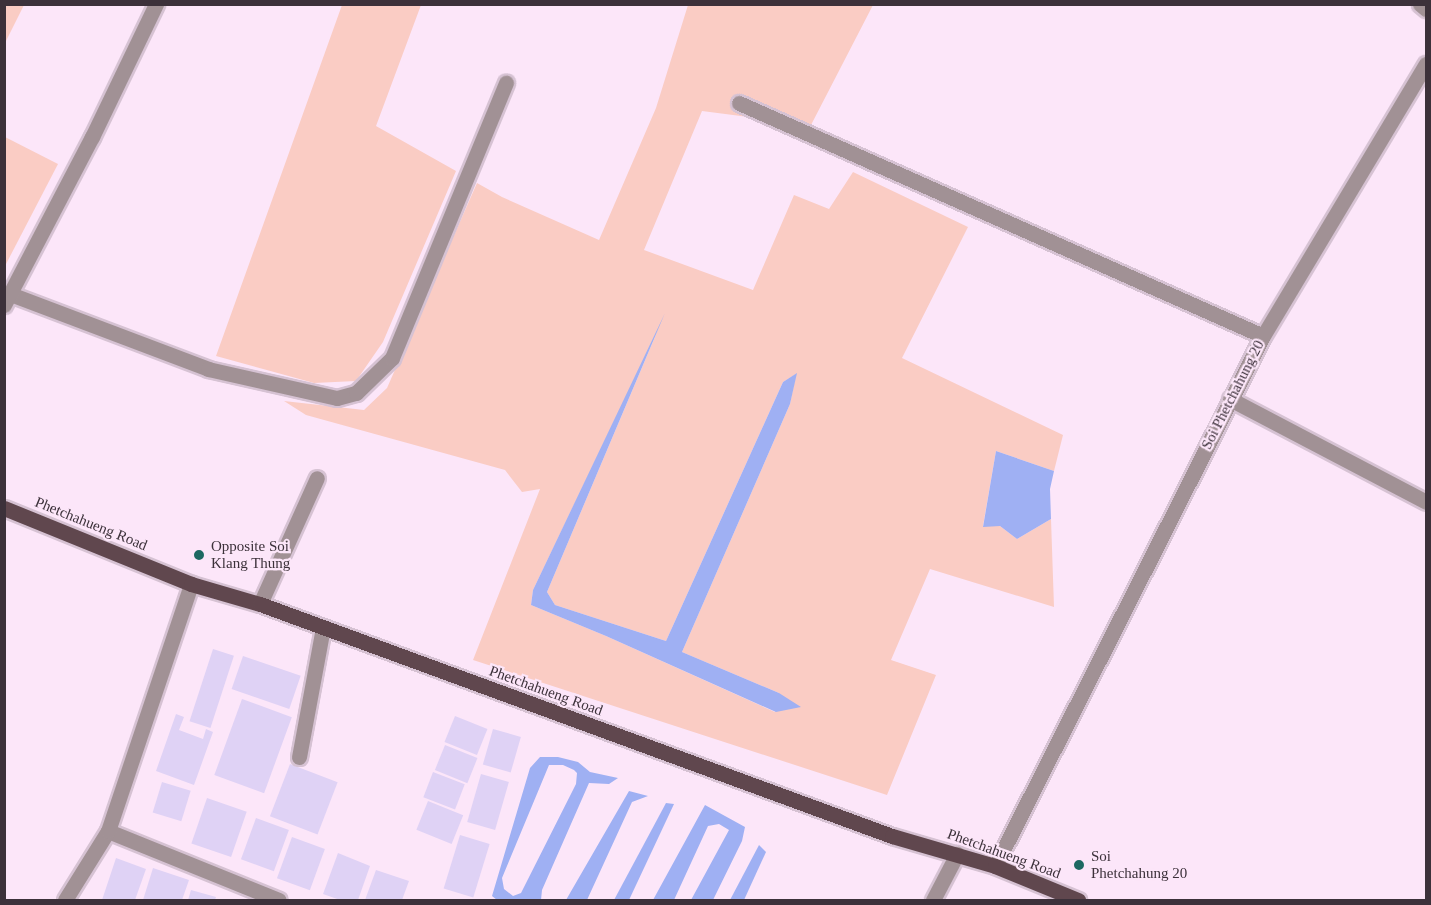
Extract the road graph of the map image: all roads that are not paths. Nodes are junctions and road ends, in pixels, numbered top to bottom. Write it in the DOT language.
graph roads {
  1 [pos="156,4"];
  2 [pos="1420,4"];
  3 [pos="1426,9"];
  4 [pos="1426,64"];
  5 [pos="506,83"];
  6 [pos="739,103"];
  7 [pos="7,300"];
  8 [pos="1263,336"];
  9 [pos="1230,399"];
  10 [pos="317,478"];
  11 [pos="1426,502"];
  12 [pos="4,508"];
  13 [pos="190,584"];
  14 [pos="260,604"];
  15 [pos="323,628"];
  16 [pos="299,757"];
  17 [pos="108,831"];
  18 [pos="957,854"];
  19 [pos="995,866"];
  20 [pos="65,900"];
  21 [pos="279,900"];
  22 [pos="933,900"];
  23 [pos="1078,900"];
  1 -- 7 [label="street"];
  2 -- 3 [label="street"];
  4 -- 8 [label="street, Soi Phetchahung 20"];
  5 -- 7 [label="street"];
  6 -- 8 [label="street"];
  8 -- 9 [label="street, Soi Phetchahung 20"];
  9 -- 11 [label="street"];
  9 -- 19 [label="street, Soi Phetchahung 20"];
  10 -- 14 [label="street"];
  12 -- 13 [label="main road, Phetchahueng Road"];
  13 -- 14 [label="main road, Phetchahueng Road"];
  13 -- 17 [label="street"];
  14 -- 15 [label="main road, Phetchahueng Road"];
  15 -- 16 [label="street"];
  15 -- 18 [label="main road, Phetchahueng Road"];
  17 -- 20 [label="street"];
  17 -- 21 [label="street"];
  18 -- 19 [label="main road, Phetchahueng Road"];
  18 -- 22 [label="street"];
  19 -- 23 [label="main road, Phetchahueng Road"];
}
